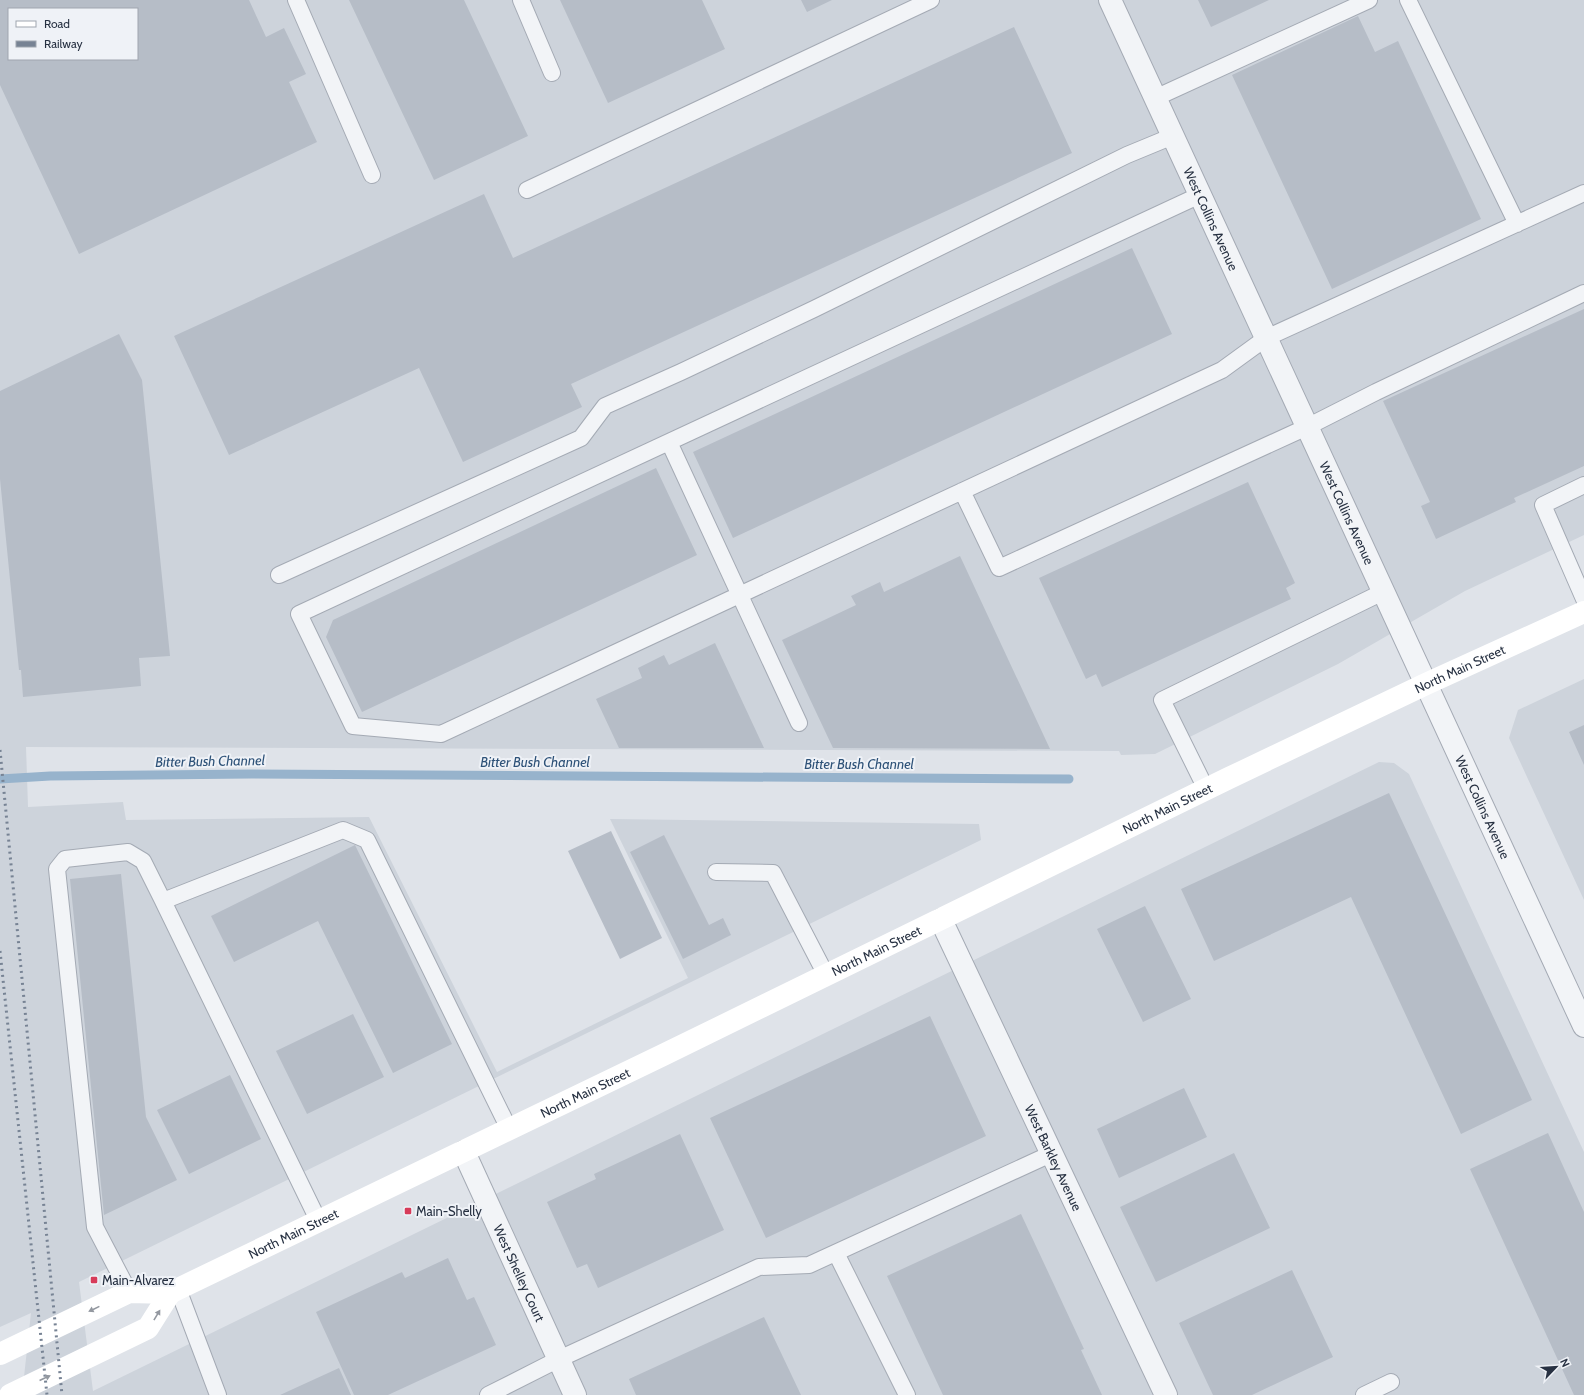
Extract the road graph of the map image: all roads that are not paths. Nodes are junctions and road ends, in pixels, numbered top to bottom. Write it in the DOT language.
graph roads {
  1 [pos="296,0"];
  2 [pos="521,0"];
  3 [pos="931,0"];
  4 [pos="1110,0"];
  5 [pos="1369,0"];
  6 [pos="1408,0"];
  7 [pos="552,73"];
  8 [pos="1155,98"];
  9 [pos="1173,136"];
  10 [pos="372,174"];
  11 [pos="527,190"];
  12 [pos="1584,193"];
  13 [pos="1200,195"];
  14 [pos="1516,224"];
  15 [pos="1584,293"];
  16 [pos="1266,338"];
  17 [pos="1307,427"];
  18 [pos="669,442"];
  19 [pos="1584,486"];
  20 [pos="962,491"];
  21 [pos="279,576"];
  22 [pos="1383,592"];
  23 [pos="739,595"];
  24 [pos="1584,599"];
  25 [pos="1584,612"];
  26 [pos="1426,684"];
  27 [pos="799,723"];
  28 [pos="1206,789"];
  29 [pos="716,872"];
  30 [pos="163,901"];
  31 [pos="941,920"];
  32 [pos="826,975"];
  33 [pos="1584,1026"];
  34 [pos="510,1129"];
  35 [pos="464,1152"];
  36 [pos="1053,1153"];
  37 [pos="319,1222"];
  38 [pos="836,1253"];
  39 [pos="174,1291"];
  40 [pos="129,1292"];
  41 [pos="0,1354"];
  42 [pos="559,1359"];
  43 [pos="1392,1382"];
  44 [pos="10,1395"];
  45 [pos="218,1395"];
  46 [pos="488,1395"];
  47 [pos="575,1395"];
  48 [pos="907,1395"];
  49 [pos="1166,1395"];
  50 [pos="1364,1395"];
  1 -- 10 [label="lane"];
  2 -- 7 [label="lane"];
  3 -- 11 [label="lane"];
  4 -- 8 [label="street, West Collins Avenue"];
  5 -- 8 [label="lane"];
  6 -- 14 [label="lane"];
  8 -- 9 [label="street, West Collins Avenue"];
  9 -- 13 [label="street, West Collins Avenue"];
  9 -- 21 [label="lane"];
  12 -- 14 [label="lane"];
  13 -- 16 [label="street, West Collins Avenue"];
  13 -- 18 [label="lane"];
  14 -- 16 [label="lane"];
  15 -- 17 [label="lane"];
  16 -- 17 [label="street, West Collins Avenue"];
  16 -- 20 [label="lane"];
  17 -- 20 [label="lane"];
  17 -- 22 [label="street, West Collins Avenue"];
  18 -- 23 [label="lane"];
  18 -- 23 [label="lane"];
  19 -- 24 [label="lane"];
  20 -- 23 [label="lane"];
  22 -- 26 [label="street, West Collins Avenue"];
  22 -- 28 [label="lane"];
  23 -- 27 [label="lane"];
  25 -- 26 [label="main road, North Main Street"];
  26 -- 28 [label="main road, North Main Street"];
  26 -- 33 [label="street, West Collins Avenue"];
  28 -- 31 [label="main road, North Main Street"];
  29 -- 32 [label="lane"];
  30 -- 34 [label="lane"];
  30 -- 37 [label="lane"];
  30 -- 40 [label="lane"];
  31 -- 32 [label="main road, North Main Street"];
  31 -- 36 [label="street, West Barkley Avenue"];
  32 -- 34 [label="main road, North Main Street"];
  34 -- 35 [label="main road, North Main Street"];
  35 -- 37 [label="main road, North Main Street"];
  35 -- 42 [label="street, West Shelley Court"];
  36 -- 38 [label="lane"];
  36 -- 49 [label="street, West Barkley Avenue"];
  37 -- 39 [label="main road, North Main Street"];
  38 -- 42 [label="lane"];
  38 -- 48 [label="lane"];
  39 -- 40 [label="main road, North Main Street"];
  44 -- 39 [label="main road, one-way"];
  39 -- 45 [label="lane"];
  40 -- 41 [label="main road, North Main Street, one-way"];
  42 -- 46 [label="lane"];
  42 -- 47 [label="street, West Shelley Court"];
  43 -- 50 [label="lane"];
}
